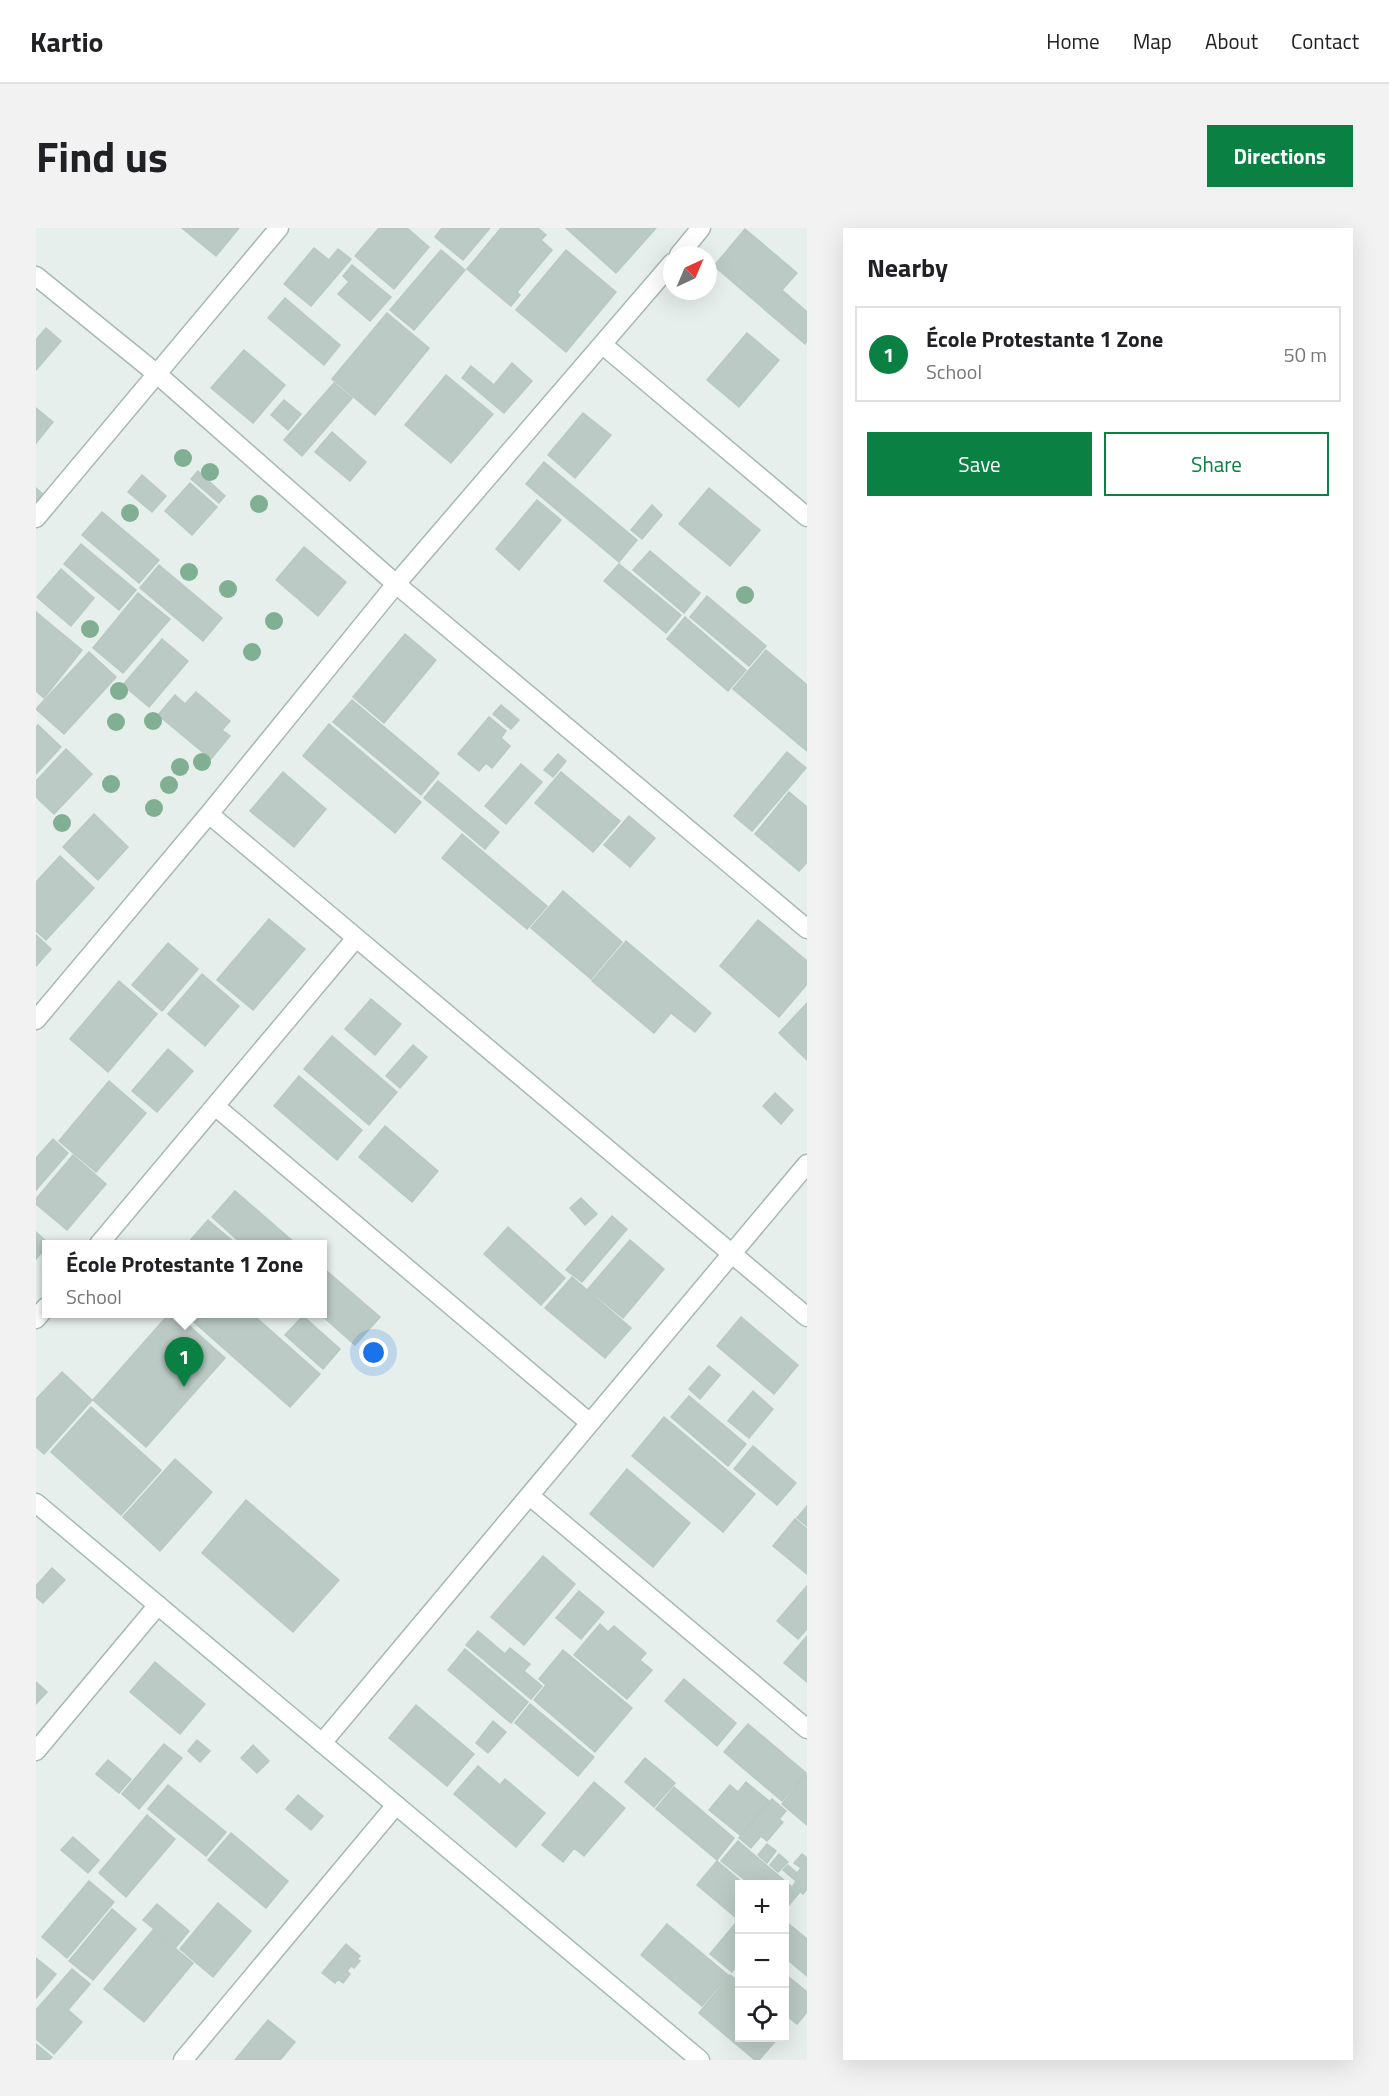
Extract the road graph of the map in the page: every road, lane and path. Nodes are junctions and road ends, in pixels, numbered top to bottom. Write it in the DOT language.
graph roads {
  1 [pos="279,228"];
  2 [pos="701,228"];
  3 [pos="686,246"];
  4 [pos="663,274"];
  5 [pos="36,276"];
  6 [pos="603,345"];
  7 [pos="157,374"];
  8 [pos="807,517"];
  9 [pos="36,518"];
  10 [pos="396,584"];
  11 [pos="209,814"];
  12 [pos="807,929"];
  13 [pos="356,938"];
  14 [pos="36,1020"];
  15 [pos="215,1106"];
  16 [pos="807,1164"];
  17 [pos="103,1240"];
  18 [pos="732,1254"];
  19 [pos="807,1317"];
  20 [pos="590,1423"];
  21 [pos="530,1496"];
  22 [pos="36,1503"];
  23 [pos="159,1605"];
  24 [pos="807,1729"];
  25 [pos="322,1743"];
  26 [pos="36,1751"];
  27 [pos="396,1805"];
  28 [pos="183,2060"];
  29 [pos="700,2060"];
  1 -- 7 [label="street"];
  2 -- 3 [label="street"];
  4 -- 6 [label="street"];
  5 -- 7 [label="street"];
  6 -- 8 [label="street"];
  6 -- 10 [label="street"];
  7 -- 9 [label="street"];
  7 -- 10 [label="street"];
  10 -- 11 [label="street"];
  10 -- 12 [label="street"];
  11 -- 13 [label="street"];
  11 -- 14 [label="street"];
  13 -- 15 [label="street"];
  13 -- 18 [label="street"];
  15 -- 17 [label="street"];
  15 -- 20 [label="street"];
  16 -- 18 [label="street"];
  18 -- 19 [label="street"];
  18 -- 20 [label="street"];
  20 -- 21 [label="street"];
  21 -- 24 [label="street"];
  21 -- 25 [label="street"];
  22 -- 23 [label="street"];
  23 -- 25 [label="street"];
  23 -- 26 [label="street"];
  25 -- 27 [label="street"];
  27 -- 28 [label="street"];
  27 -- 29 [label="street"];
}
